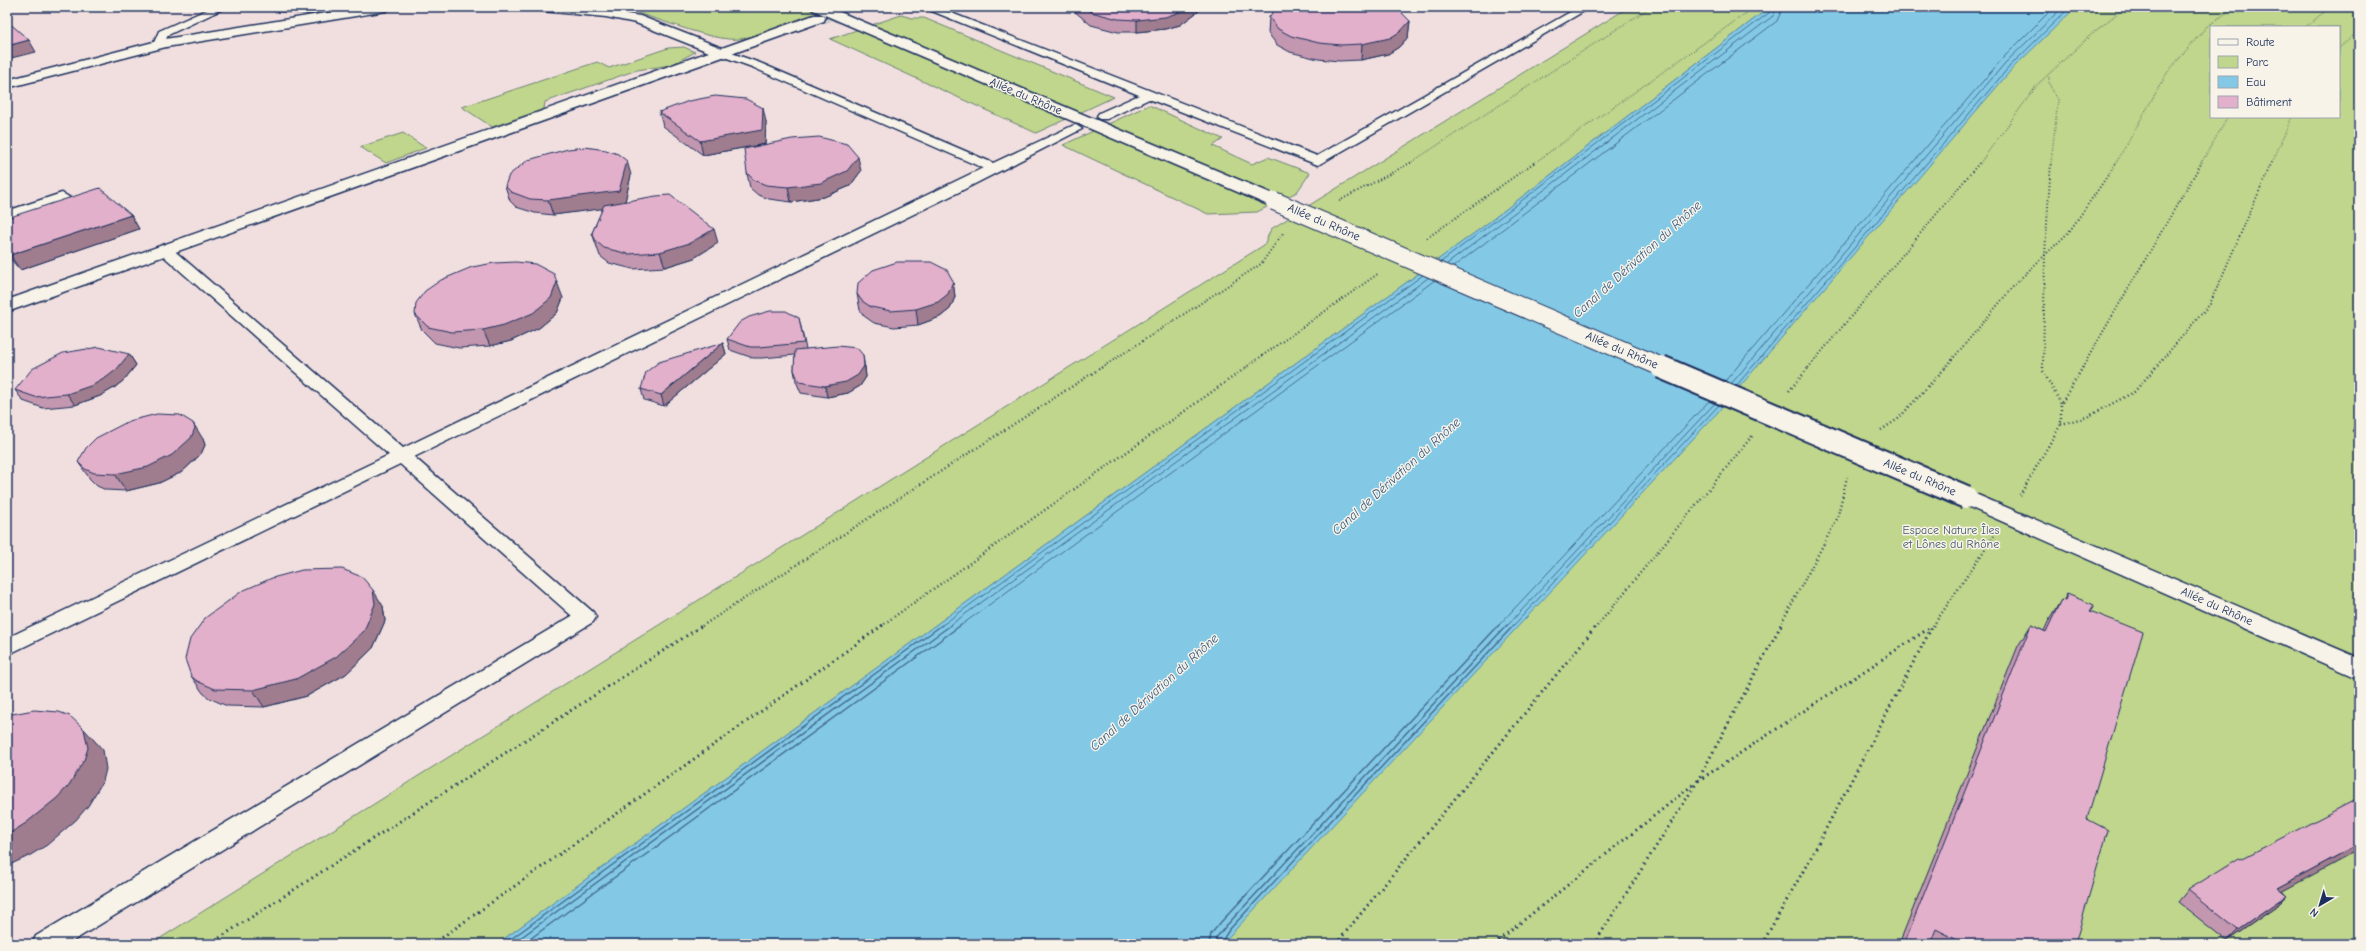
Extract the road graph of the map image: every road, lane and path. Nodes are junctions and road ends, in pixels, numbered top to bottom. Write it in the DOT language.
graph roads {
  1 [pos="222,7"];
  2 [pos="386,7"];
  3 [pos="542,7"];
  4 [pos="926,7"];
  5 [pos="1586,7"];
  6 [pos="1651,7"];
  7 [pos="1755,7"];
  8 [pos="2124,7"];
  9 [pos="2330,7"];
  10 [pos="818,13"];
  11 [pos="2307,26"];
  12 [pos="2359,30"];
  13 [pos="158,45"];
  14 [pos="2340,47"];
  15 [pos="720,52"];
  16 [pos="2049,77"];
  17 [pos="7,84"];
  18 [pos="1150,94"];
  19 [pos="1103,116"];
  20 [pos="2292,118"];
  21 [pos="1076,129"];
  22 [pos="994,168"];
  23 [pos="62,197"];
  24 [pos="1334,203"];
  25 [pos="7,216"];
  26 [pos="1284,232"];
  27 [pos="1423,241"];
  28 [pos="165,250"];
  29 [pos="1385,268"];
  30 [pos="7,306"];
  31 [pos="1785,396"];
  32 [pos="2061,404"];
  33 [pos="2061,424"];
  34 [pos="1755,433"];
  35 [pos="402,456"];
  36 [pos="1932,627"];
  37 [pos="7,647"];
  38 [pos="2359,669"];
  39 [pos="45,944"];
  40 [pos="210,944"];
  41 [pos="433,944"];
  42 [pos="1336,944"];
  43 [pos="1494,944"];
  1 -- 13 [label="lane"];
  2 -- 13 [label="street"];
  3 -- 15 [label="street"];
  4 -- 18 [label="lane"];
  5 -- 18 [label="lane"];
  6 -- 24 [label="path"];
  7 -- 27 [label="path"];
  8 -- 16 [label="path"];
  9 -- 11 [label="path"];
  10 -- 15 [label="street"];
  10 -- 38 [label="street, Allée du Rhône, bridge"];
  12 -- 14 [label="path"];
  13 -- 17 [label="street"];
  15 -- 22 [label="lane"];
  15 -- 28 [label="street"];
  16 -- 31 [label="path"];
  16 -- 32 [label="path"];
  18 -- 19 [label="lane"];
  20 -- 33 [label="path"];
  21 -- 22 [label="lane"];
  22 -- 35 [label="lane"];
  23 -- 25 [label="lane"];
  26 -- 40 [label="path"];
  28 -- 30 [label="street"];
  28 -- 35 [label="lane"];
  29 -- 41 [label="path"];
  34 -- 42 [label="path"];
  35 -- 37 [label="lane"];
  35 -- 39 [label="lane"];
  36 -- 43 [label="path"];
}
